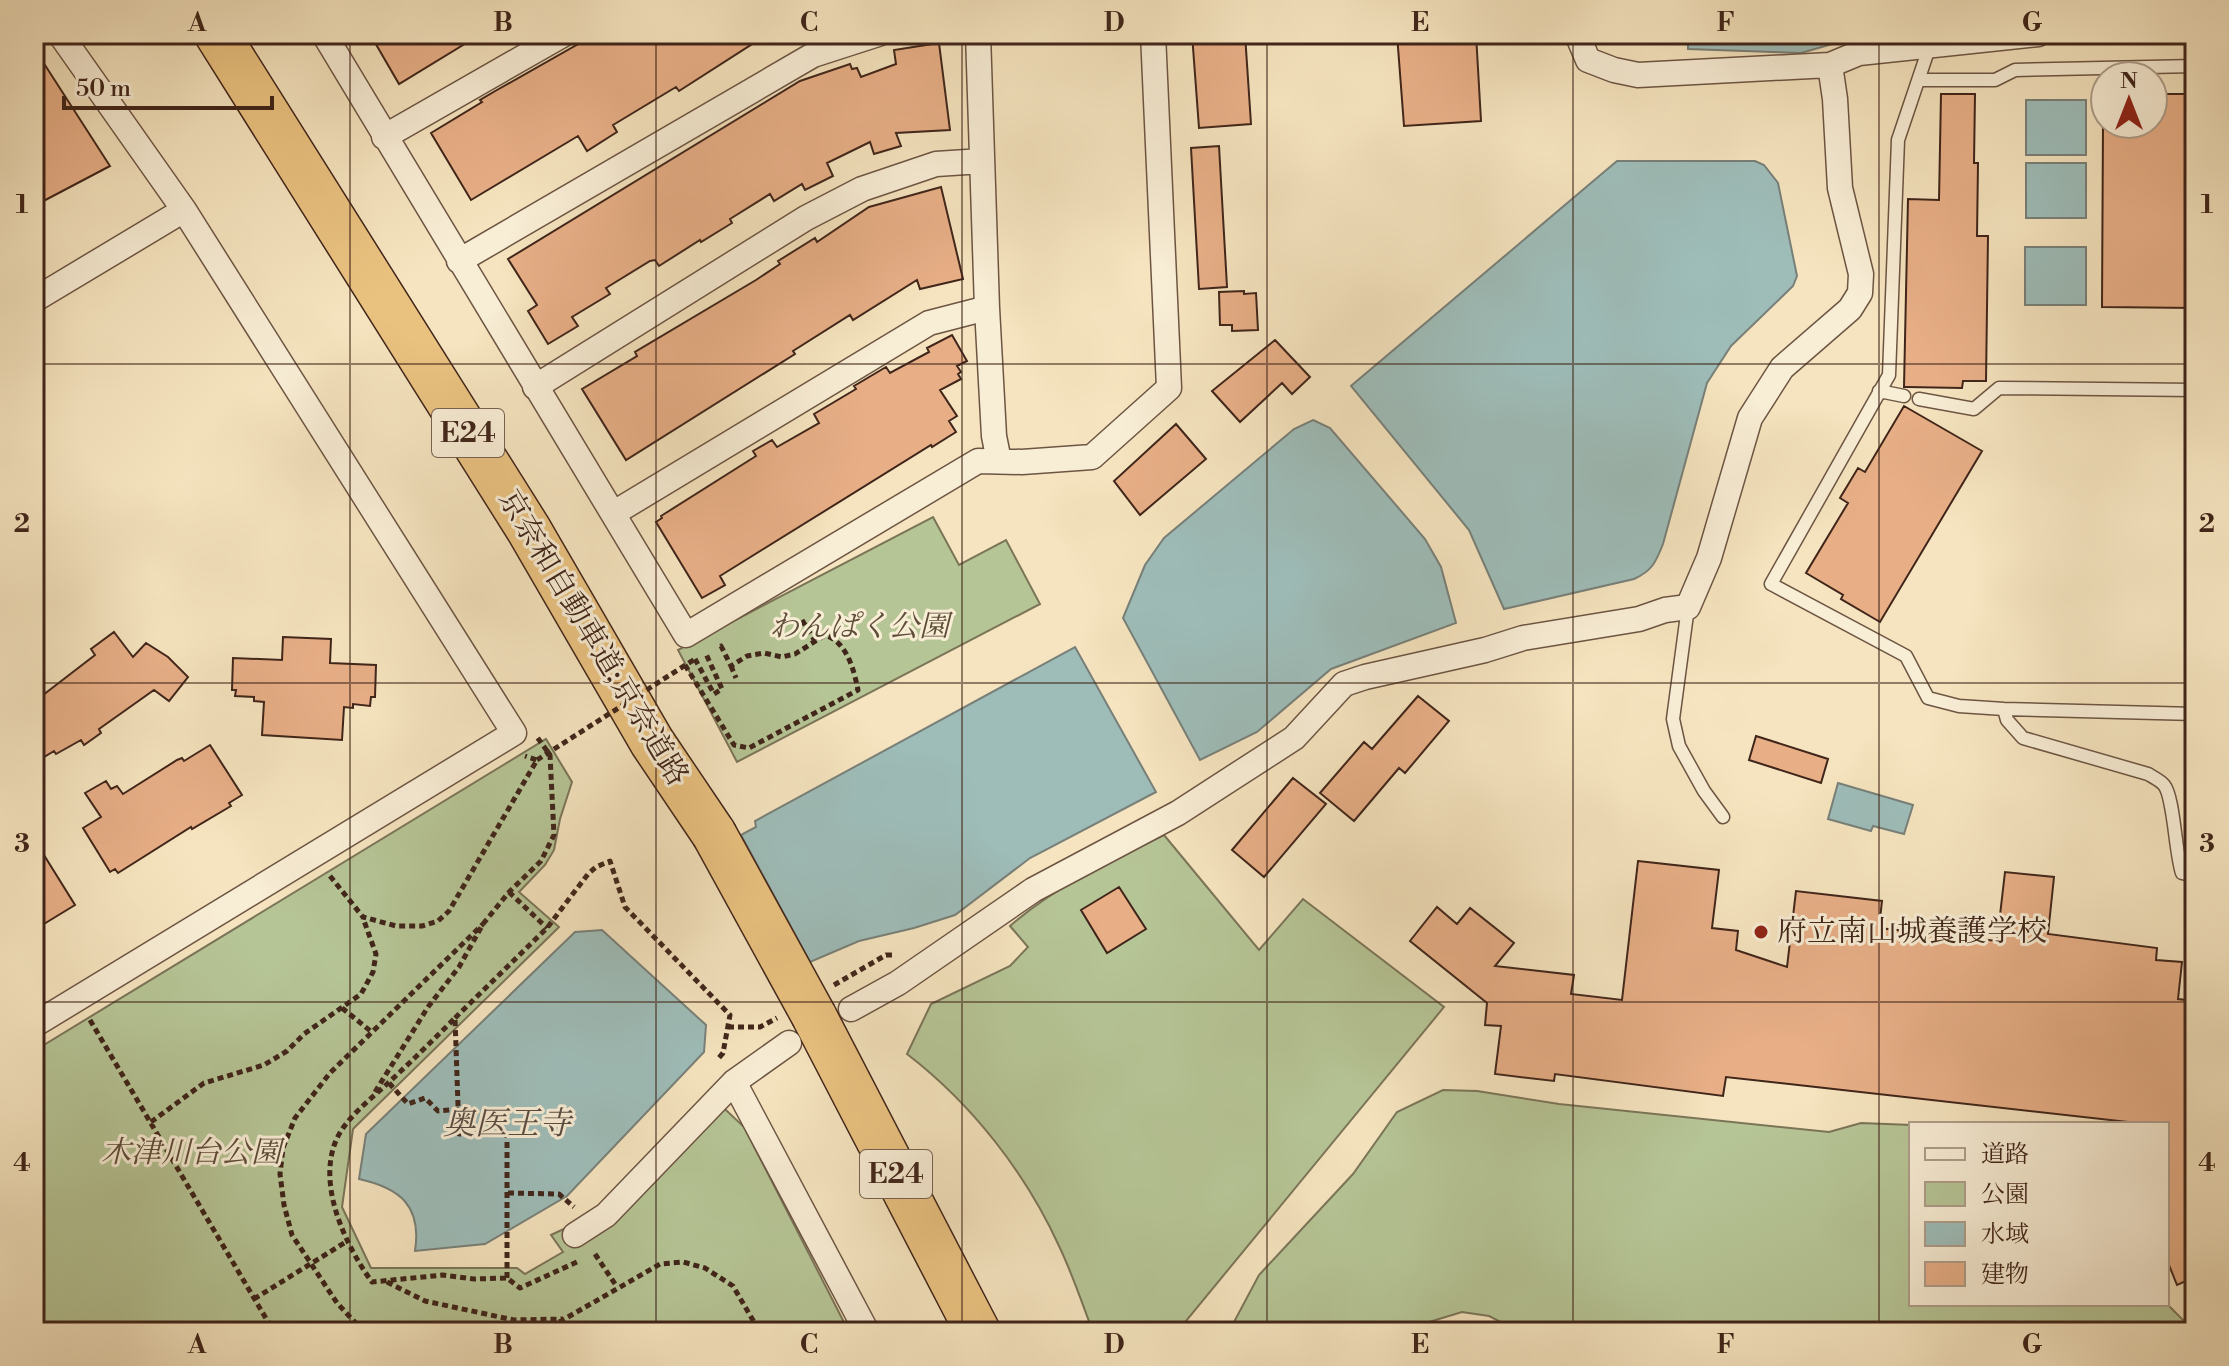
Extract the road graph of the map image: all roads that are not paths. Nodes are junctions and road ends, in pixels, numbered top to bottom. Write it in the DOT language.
graph roads {
  1 [pos="60,34"];
  2 [pos="190,34"];
  3 [pos="217,34"];
  4 [pos="237,34"];
  5 [pos="324,34"];
  6 [pos="564,34"];
  7 [pos="800,34"];
  8 [pos="878,34"];
  9 [pos="978,34"];
  10 [pos="1153,34"];
  11 [pos="1577,34"];
  12 [pos="2038,34"];
  13 [pos="2009,35"];
  14 [pos="1930,45"];
  15 [pos="813,55"];
  16 [pos="1830,65"];
  17 [pos="2195,66"];
  18 [pos="1919,80"];
  19 [pos="384,137"];
  20 [pos="982,161"];
  21 [pos="184,210"];
  22 [pos="353,248"];
  23 [pos="459,261"];
  24 [pos="34,300"];
  25 [pos="987,308"];
  26 [pos="535,387"];
  27 [pos="2195,390"];
  28 [pos="1879,391"];
  29 [pos="1904,396"];
  30 [pos="1919,399"];
  31 [pos="999,461"];
  32 [pos="614,513"];
  33 [pos="1688,607"];
  34 [pos="2004,709"];
  35 [pos="2195,714"];
  36 [pos="1723,817"];
  37 [pos="714,834"];
  38 [pos="2195,876"];
  39 [pos="818,1022"];
  40 [pos="34,1025"];
  41 [pos="734,1082"];
  42 [pos="578,1224"];
  43 [pos="867,1332"];
  44 [pos="978,1332"];
  1 -- 21 [label="street"];
  2 -- 22 [label="highway"];
  3 -- 22 [label="highway, 京奈和自動車道;京奈道路 / E24"];
  4 -- 37 [label="highway, 京奈和自動車道;京奈道路 / E24"];
  5 -- 19 [label="street"];
  6 -- 19 [label="street"];
  7 -- 15 [label="street"];
  8 -- 15 [label="street"];
  9 -- 20 [label="street"];
  10 -- 31 [label="street"];
  11 -- 16 [label="street"];
  12 -- 13 [label="street"];
  13 -- 14 [label="street"];
  14 -- 16 [label="street"];
  14 -- 18 [label="lane"];
  15 -- 23 [label="street"];
  16 -- 33 [label="street"];
  17 -- 18 [label="lane"];
  18 -- 28 [label="lane"];
  19 -- 23 [label="street"];
  20 -- 25 [label="street"];
  20 -- 26 [label="street"];
  21 -- 24 [label="street"];
  21 -- 40 [label="street"];
  22 -- 37 [label="highway, 京奈和自動車道;京奈道路 / E24"];
  23 -- 26 [label="street"];
  25 -- 31 [label="street"];
  25 -- 32 [label="street"];
  26 -- 32 [label="street"];
  27 -- 30 [label="lane"];
  28 -- 29 [label="lane"];
  28 -- 34 [label="lane"];
  31 -- 32 [label="street"];
  33 -- 36 [label="lane"];
  33 -- 39 [label="street"];
  34 -- 35 [label="lane"];
  34 -- 38 [label="lane"];
  37 -- 39 [label="highway, 京奈和自動車道;京奈道路 / E24, bridge"];
  39 -- 41 [label="street"];
  39 -- 44 [label="highway, 京奈和自動車道;京奈道路 / E24"];
  41 -- 42 [label="street"];
  41 -- 43 [label="street"];
}
